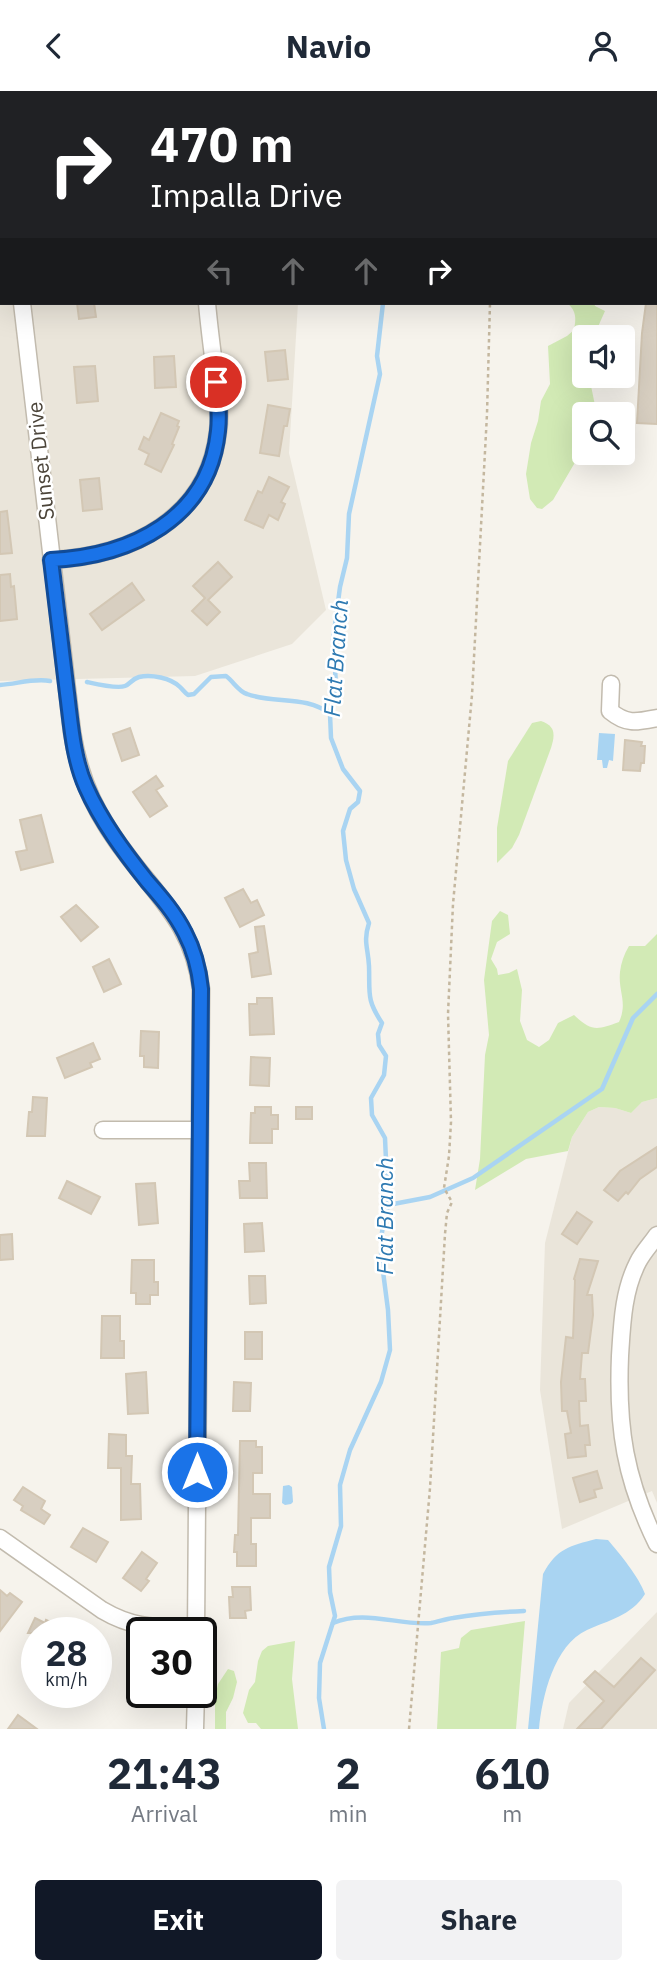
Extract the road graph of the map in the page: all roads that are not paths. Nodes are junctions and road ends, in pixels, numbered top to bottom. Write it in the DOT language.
graph roads {
  1 [pos="22,305"];
  2 [pos="207,305"];
  3 [pos="51,560"];
  4 [pos="611,684"];
  5 [pos="657,718"];
  6 [pos="103,1130"];
  7 [pos="200,1130"];
  8 [pos="657,1235"];
  9 [pos="0,1538"];
  10 [pos="657,1544"];
  11 [pos="196,1617"];
  12 [pos="126,1622"];
  13 [pos="196,1708"];
  14 [pos="195,1729"];
  1 -- 3 [label="street, Sunset Drive"];
  2 -- 3 [label="street"];
  3 -- 7 [label="street, Sunset Drive"];
  4 -- 5 [label="street"];
  6 -- 7 [label="street"];
  7 -- 11 [label="street, Sunset Drive"];
  8 -- 10 [label="street"];
  9 -- 12 [label="street"];
  13 -- 14 [label="street"];
}
